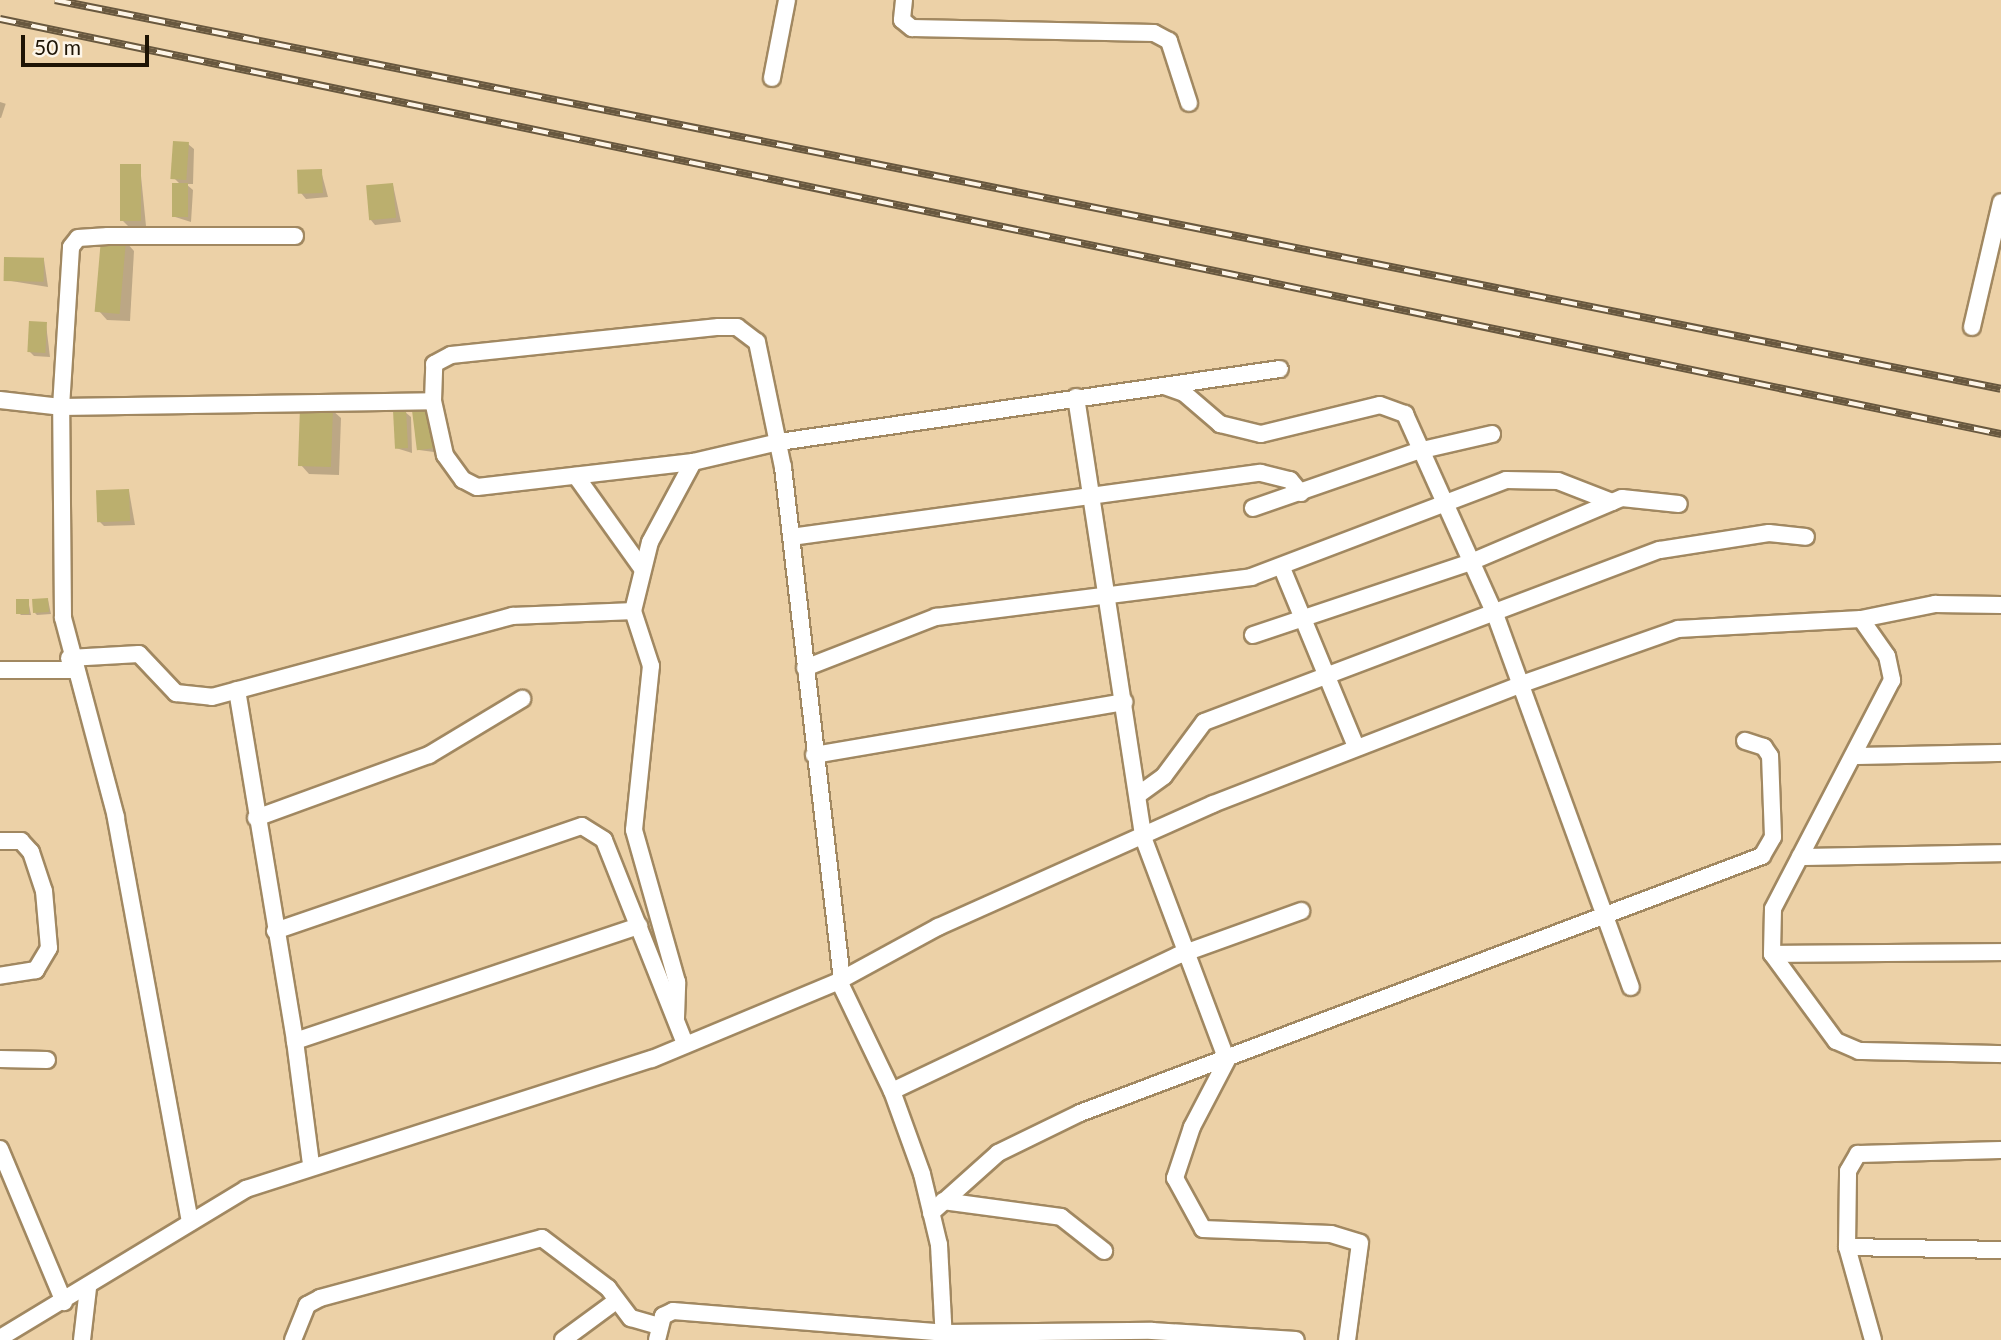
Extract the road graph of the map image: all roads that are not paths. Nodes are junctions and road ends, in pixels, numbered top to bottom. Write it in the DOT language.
graph roads {
  1 [pos="787,0"];
  2 [pos="904,0"];
  3 [pos="772,78"];
  4 [pos="1189,103"];
  5 [pos="2001,202"];
  6 [pos="295,236"];
  7 [pos="1972,327"];
  8 [pos="1280,369"];
  9 [pos="1162,385"];
  10 [pos="1076,397"];
  11 [pos="0,400"];
  12 [pos="433,401"];
  13 [pos="61,407"];
  14 [pos="1492,434"];
  15 [pos="779,442"];
  16 [pos="1418,451"];
  17 [pos="693,462"];
  18 [pos="576,476"];
  19 [pos="1301,493"];
  20 [pos="1091,494"];
  21 [pos="1612,502"];
  22 [pos="1679,504"];
  23 [pos="1443,505"];
  24 [pos="1253,508"];
  25 [pos="791,537"];
  26 [pos="1806,537"];
  27 [pos="1471,562"];
  28 [pos="641,567"];
  29 [pos="1282,568"];
  30 [pos="1108,595"];
  31 [pos="2001,605"];
  32 [pos="633,611"];
  33 [pos="1495,614"];
  34 [pos="1302,619"];
  35 [pos="1861,619"];
  36 [pos="1254,635"];
  37 [pos="71,664"];
  38 [pos="806,668"];
  39 [pos="0,670"];
  40 [pos="1331,679"];
  41 [pos="1522,684"];
  42 [pos="237,690"];
  43 [pos="522,699"];
  44 [pos="1125,702"];
  45 [pos="1745,741"];
  46 [pos="1356,747"];
  47 [pos="2001,753"];
  48 [pos="814,755"];
  49 [pos="1854,756"];
  50 [pos="1138,795"];
  51 [pos="256,818"];
  52 [pos="1143,836"];
  53 [pos="0,841"];
  54 [pos="2001,853"];
  55 [pos="1800,857"];
  56 [pos="1301,911"];
  57 [pos="1609,913"];
  58 [pos="639,926"];
  59 [pos="275,931"];
  60 [pos="1186,952"];
  61 [pos="2001,952"];
  62 [pos="1772,954"];
  63 [pos="0,976"];
  64 [pos="840,981"];
  65 [pos="1631,987"];
  66 [pos="676,1018"];
  67 [pos="295,1041"];
  68 [pos="685,1044"];
  69 [pos="2001,1054"];
  70 [pos="0,1059"];
  71 [pos="47,1060"];
  72 [pos="1227,1060"];
  73 [pos="892,1091"];
  74 [pos="0,1149"];
  75 [pos="2001,1150"];
  76 [pos="311,1164"];
  77 [pos="937,1207"];
  78 [pos="190,1222"];
  79 [pos="1847,1247"];
  80 [pos="2001,1250"];
  81 [pos="1104,1251"];
  82 [pos="88,1288"];
  83 [pos="616,1301"];
  84 [pos="64,1302"];
  85 [pos="658,1333"];
  86 [pos="944,1337"];
  87 [pos="0,1338"];
  88 [pos="82,1340"];
  89 [pos="293,1340"];
  90 [pos="563,1340"];
  91 [pos="1296,1340"];
  92 [pos="1346,1340"];
  93 [pos="1873,1340"];
  1 -- 3 [label="street"];
  2 -- 4 [label="street"];
  5 -- 7 [label="street"];
  6 -- 13 [label="street"];
  8 -- 9 [label="street"];
  9 -- 10 [label="street"];
  9 -- 16 [label="street"];
  10 -- 15 [label="street"];
  10 -- 20 [label="street"];
  11 -- 13 [label="street"];
  12 -- 13 [label="street"];
  12 -- 15 [label="street"];
  12 -- 18 [label="street"];
  13 -- 37 [label="street"];
  14 -- 16 [label="street"];
  15 -- 17 [label="street"];
  15 -- 25 [label="street"];
  16 -- 19 [label="street"];
  16 -- 23 [label="street"];
  17 -- 18 [label="street"];
  17 -- 28 [label="street"];
  18 -- 28 [label="street"];
  19 -- 20 [label="street"];
  19 -- 24 [label="street"];
  20 -- 25 [label="street"];
  20 -- 30 [label="street"];
  21 -- 22 [label="street"];
  21 -- 23 [label="street"];
  21 -- 27 [label="street"];
  23 -- 27 [label="street"];
  23 -- 29 [label="street"];
  25 -- 38 [label="street"];
  26 -- 33 [label="street"];
  27 -- 33 [label="street"];
  27 -- 34 [label="street"];
  28 -- 32 [label="street"];
  29 -- 30 [label="street"];
  29 -- 34 [label="street"];
  30 -- 38 [label="street"];
  30 -- 44 [label="street"];
  31 -- 35 [label="street"];
  32 -- 42 [label="street"];
  32 -- 66 [label="street"];
  33 -- 40 [label="street"];
  33 -- 41 [label="street"];
  34 -- 36 [label="street"];
  34 -- 40 [label="street"];
  35 -- 41 [label="street"];
  35 -- 49 [label="street"];
  37 -- 39 [label="street"];
  37 -- 42 [label="street"];
  37 -- 78 [label="street"];
  38 -- 48 [label="street"];
  40 -- 46 [label="street"];
  40 -- 50 [label="street"];
  41 -- 46 [label="street"];
  41 -- 57 [label="street"];
  42 -- 51 [label="street"];
  43 -- 51 [label="street"];
  44 -- 48 [label="street"];
  44 -- 50 [label="street"];
  45 -- 57 [label="street"];
  46 -- 52 [label="street"];
  47 -- 49 [label="street"];
  48 -- 64 [label="street"];
  49 -- 55 [label="street"];
  50 -- 52 [label="street"];
  51 -- 59 [label="street"];
  52 -- 60 [label="street"];
  52 -- 64 [label="street"];
  53 -- 63 [label="street"];
  54 -- 55 [label="street"];
  55 -- 62 [label="street"];
  56 -- 60 [label="street"];
  57 -- 65 [label="street"];
  57 -- 72 [label="street"];
  58 -- 59 [label="street"];
  58 -- 66 [label="street"];
  58 -- 67 [label="street"];
  59 -- 67 [label="street"];
  60 -- 72 [label="street"];
  60 -- 73 [label="street"];
  61 -- 62 [label="street"];
  62 -- 69 [label="street"];
  64 -- 68 [label="street"];
  64 -- 73 [label="street"];
  66 -- 68 [label="street"];
  67 -- 76 [label="street"];
  68 -- 76 [label="street"];
  70 -- 71 [label="street"];
  72 -- 77 [label="street"];
  72 -- 92 [label="street"];
  73 -- 77 [label="street"];
  74 -- 84 [label="street"];
  75 -- 79 [label="street"];
  76 -- 78 [label="street"];
  77 -- 81 [label="street"];
  77 -- 86 [label="street"];
  78 -- 82 [label="street"];
  79 -- 80 [label="street"];
  79 -- 93 [label="street"];
  82 -- 84 [label="street"];
  82 -- 88 [label="street"];
  83 -- 85 [label="street"];
  83 -- 89 [label="street"];
  83 -- 90 [label="street"];
  84 -- 87 [label="street"];
  85 -- 86 [label="street"];
  86 -- 91 [label="street"];
}
